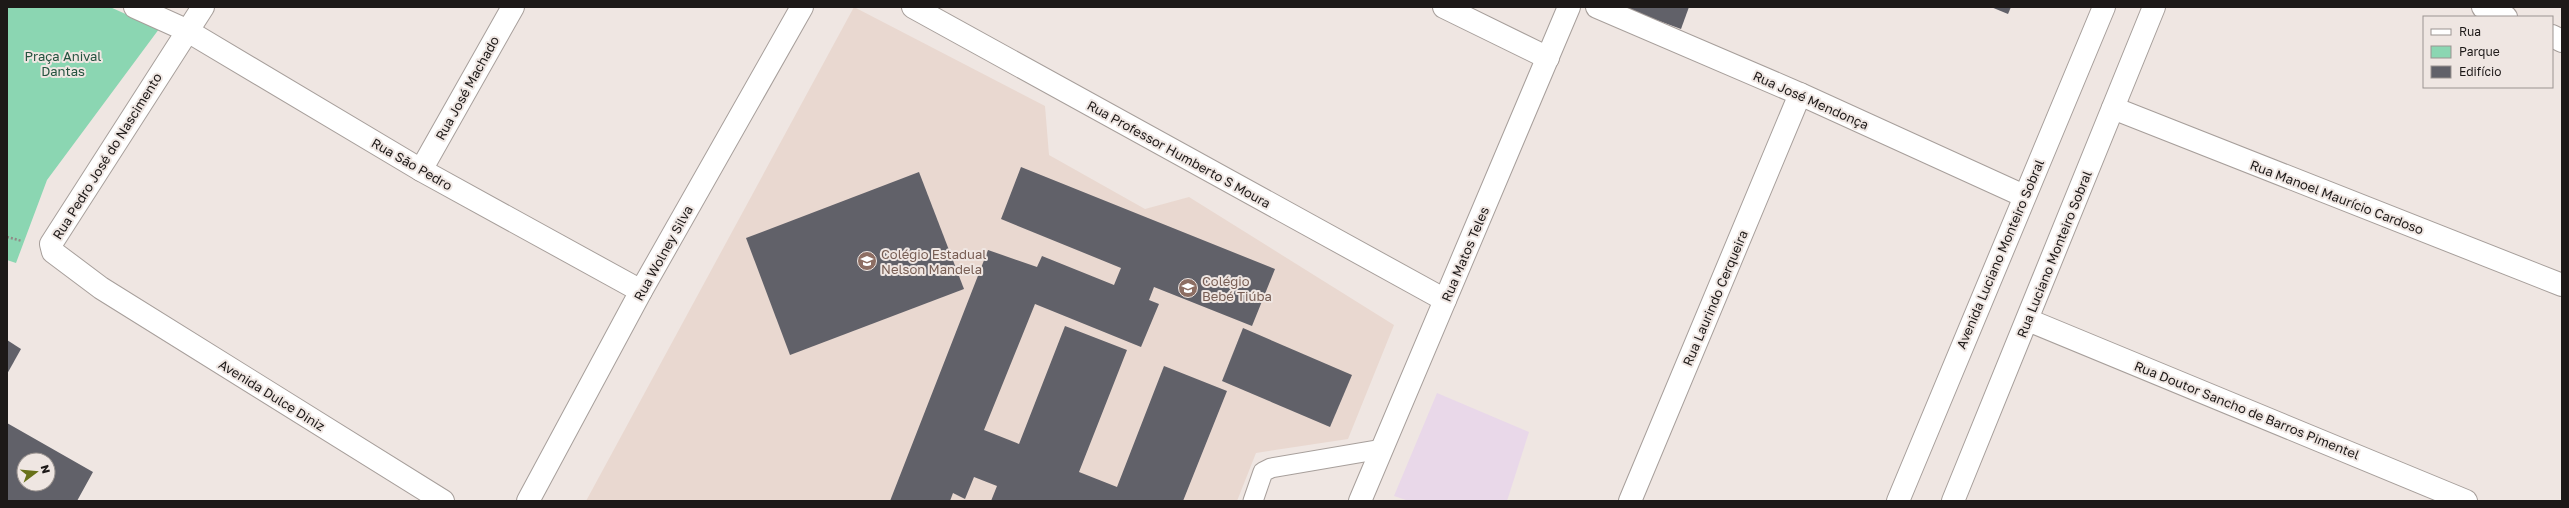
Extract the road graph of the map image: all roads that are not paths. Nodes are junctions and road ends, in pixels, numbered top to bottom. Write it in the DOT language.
graph roads {
  1 [pos="135,7"];
  2 [pos="203,7"];
  3 [pos="513,7"];
  4 [pos="802,7"];
  5 [pos="913,7"];
  6 [pos="1444,7"];
  7 [pos="1569,7"];
  8 [pos="1597,7"];
  9 [pos="2104,7"];
  10 [pos="2154,7"];
  11 [pos="2483,7"];
  12 [pos="2504,16"];
  13 [pos="186,30"];
  14 [pos="2553,36"];
  15 [pos="2562,41"];
  16 [pos="1548,58"];
  17 [pos="1800,94"];
  18 [pos="2113,108"];
  19 [pos="421,170"];
  20 [pos="2024,196"];
  21 [pos="2562,285"];
  22 [pos="101,288"];
  23 [pos="641,291"];
  24 [pos="1445,300"];
  25 [pos="2028,320"];
  26 [pos="1382,449"];
  27 [pos="1365,500"];
  28 [pos="2462,500"];
  29 [pos="443,501"];
  30 [pos="528,501"];
  31 [pos="1253,501"];
  32 [pos="1630,501"];
  33 [pos="1898,501"];
  34 [pos="1953,501"];
  1 -- 13 [label="street"];
  2 -- 13 [label="street, Rua Pedro José do Nascimento"];
  3 -- 19 [label="street, Rua José Machado"];
  4 -- 23 [label="street, Rua Wolney Silva"];
  5 -- 24 [label="street, Rua Professor Humberto S Moura"];
  6 -- 16 [label="street"];
  7 -- 16 [label="street, Rua Matos Teles"];
  8 -- 17 [label="street, Rua José Mendonça"];
  9 -- 20 [label="street, Avenida Luciano Monteiro Sobral"];
  10 -- 18 [label="street, Rua Luciano Monteiro Sobral"];
  11 -- 12 [label="street"];
  13 -- 19 [label="street, Rua São Pedro"];
  13 -- 22 [label="street, Rua Pedro José do Nascimento"];
  14 -- 15 [label="street"];
  16 -- 24 [label="street, Rua Matos Teles"];
  17 -- 20 [label="street, Rua José Mendonça"];
  17 -- 32 [label="street, Rua Laurindo Cerqueira"];
  18 -- 21 [label="street, Rua Manoel Maurício Cardoso"];
  18 -- 25 [label="street, Rua Luciano Monteiro Sobral"];
  19 -- 23 [label="street, Rua São Pedro"];
  20 -- 33 [label="street, Avenida Luciano Monteiro Sobral"];
  22 -- 29 [label="street, Avenida Dulce Diniz"];
  23 -- 30 [label="street, Rua Wolney Silva"];
  24 -- 26 [label="street, Rua Matos Teles"];
  25 -- 28 [label="street, Rua Doutor Sancho de Barros Pimentel"];
  25 -- 34 [label="street, Rua Luciano Monteiro Sobral"];
  26 -- 27 [label="street, Rua Matos Teles"];
  26 -- 31 [label="lane"];
}
